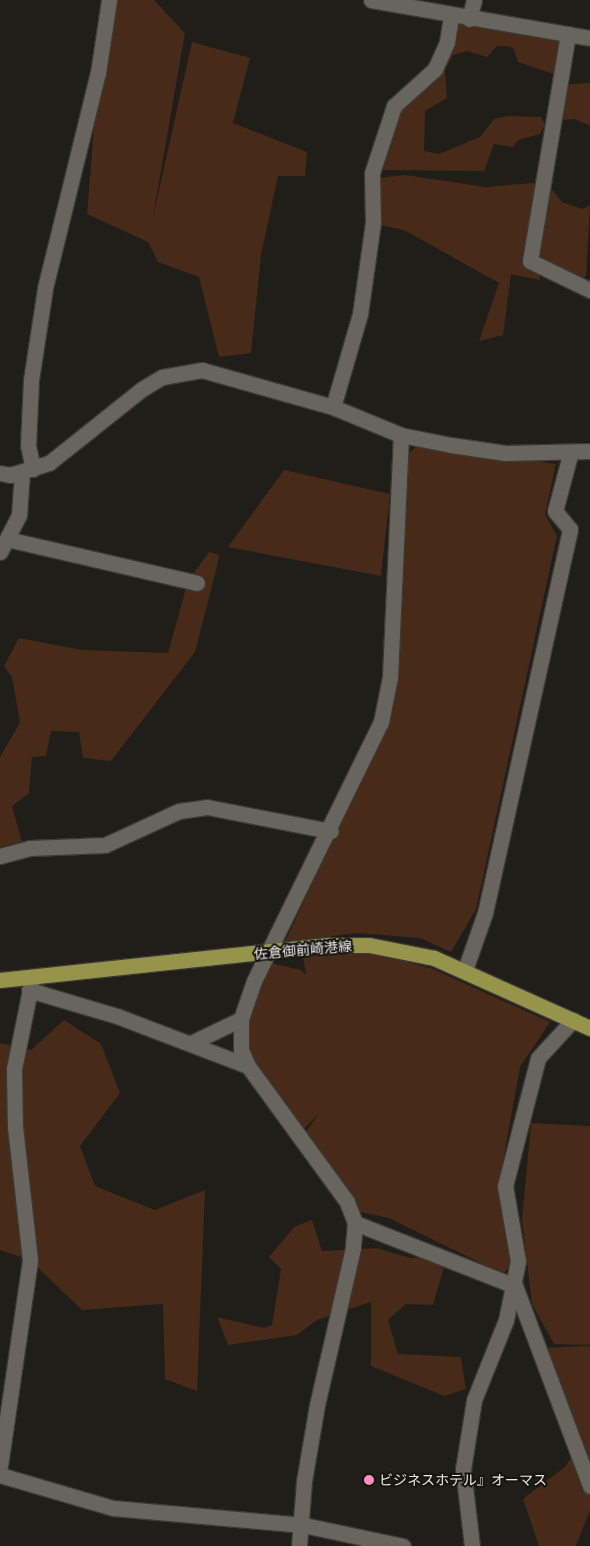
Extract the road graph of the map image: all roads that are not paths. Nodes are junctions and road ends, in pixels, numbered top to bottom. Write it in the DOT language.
graph roads {
  1 [pos="109,0"];
  2 [pos="371,0"];
  3 [pos="474,0"];
  4 [pos="451,16"];
  5 [pos="470,19"];
  6 [pos="568,34"];
  7 [pos="590,38"];
  8 [pos="590,290"];
  9 [pos="333,407"];
  10 [pos="401,435"];
  11 [pos="589,449"];
  12 [pos="570,455"];
  13 [pos="28,471"];
  14 [pos="0,473"];
  15 [pos="3,546"];
  16 [pos="197,583"];
  17 [pos="331,831"];
  18 [pos="0,856"];
  19 [pos="272,952"];
  20 [pos="465,970"];
  21 [pos="0,980"];
  22 [pos="31,983"];
  23 [pos="241,1020"];
  24 [pos="573,1020"];
  25 [pos="590,1028"];
  26 [pos="191,1043"];
  27 [pos="248,1066"];
  28 [pos="355,1223"];
  29 [pos="515,1286"];
  30 [pos="0,1466"];
  31 [pos="0,1475"];
  32 [pos="590,1486"];
  33 [pos="303,1525"];
  34 [pos="299,1546"];
  35 [pos="403,1546"];
  36 [pos="472,1546"];
  1 -- 13 [label="street"];
  2 -- 4 [label="street"];
  3 -- 5 [label="street"];
  4 -- 5 [label="street"];
  4 -- 9 [label="street"];
  5 -- 6 [label="street"];
  6 -- 7 [label="street"];
  6 -- 8 [label="street"];
  9 -- 10 [label="street"];
  9 -- 13 [label="street"];
  10 -- 12 [label="street"];
  10 -- 17 [label="street"];
  11 -- 12 [label="street"];
  12 -- 20 [label="street"];
  13 -- 14 [label="street"];
  13 -- 15 [label="street"];
  15 -- 16 [label="street"];
  17 -- 18 [label="street"];
  17 -- 19 [label="street"];
  19 -- 20 [label="main road, 佐倉御前崎港線"];
  19 -- 22 [label="main road, 佐倉御前崎港線"];
  19 -- 23 [label="street"];
  20 -- 24 [label="main road, 佐倉御前崎港線"];
  21 -- 22 [label="main road, 佐倉御前崎港線"];
  22 -- 26 [label="street"];
  22 -- 30 [label="street"];
  23 -- 26 [label="street"];
  23 -- 27 [label="street"];
  24 -- 25 [label="main road, 佐倉御前崎港線"];
  24 -- 29 [label="street"];
  26 -- 27 [label="street"];
  27 -- 28 [label="street"];
  28 -- 29 [label="street"];
  28 -- 33 [label="street"];
  29 -- 32 [label="street"];
  29 -- 36 [label="street"];
  31 -- 33 [label="street"];
  33 -- 34 [label="street"];
  33 -- 35 [label="street"];
}
